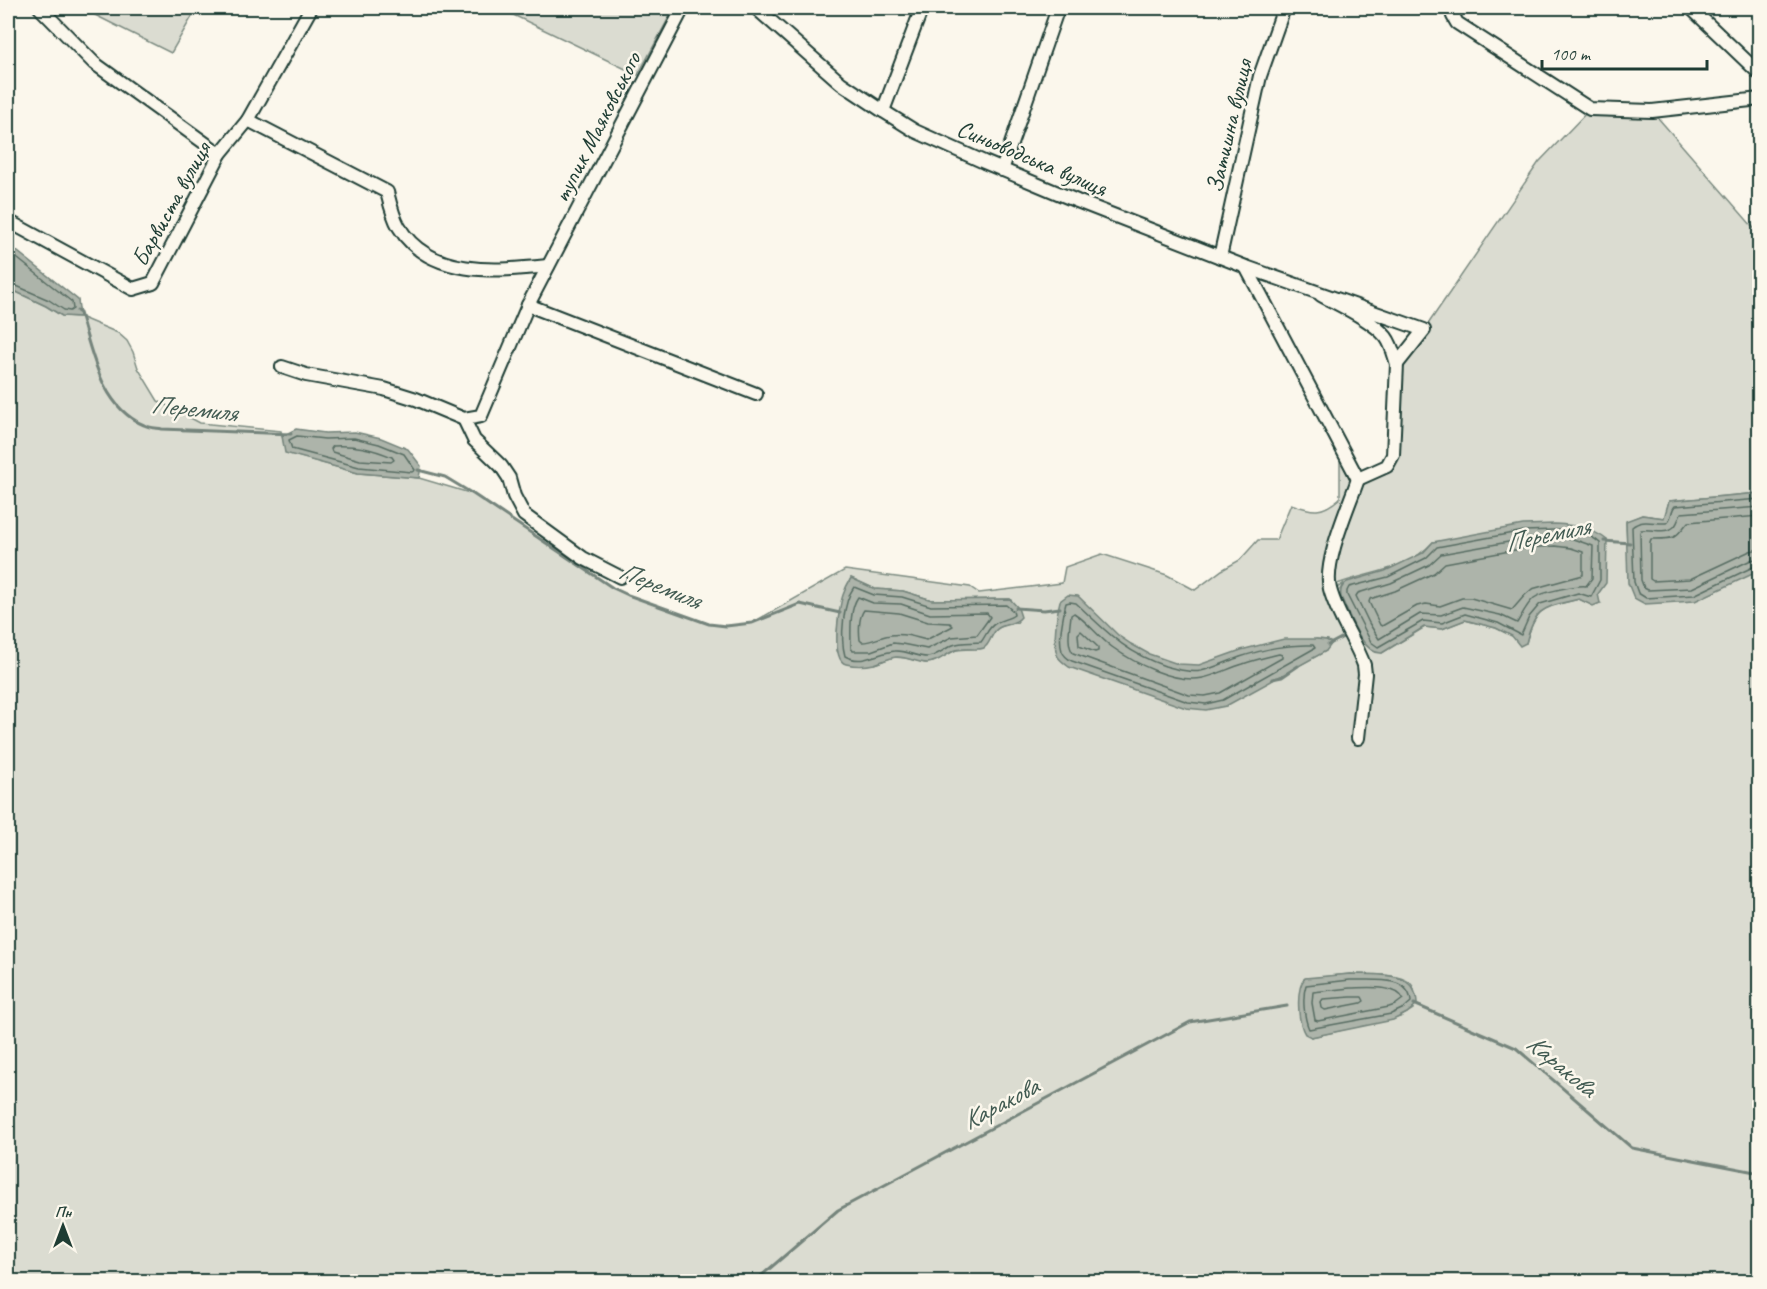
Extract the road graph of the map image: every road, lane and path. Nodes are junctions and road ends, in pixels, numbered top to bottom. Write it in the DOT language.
graph roads {
  1 [pos="40,8"];
  2 [pos="311,8"];
  3 [pos="683,8"];
  4 [pos="756,8"];
  5 [pos="922,8"];
  6 [pos="1058,8"];
  7 [pos="1284,8"];
  8 [pos="1458,8"];
  9 [pos="1691,8"];
  10 [pos="1760,74"];
  11 [pos="1760,99"];
  12 [pos="883,111"];
  13 [pos="248,120"];
  14 [pos="220,154"];
  15 [pos="1002,170"];
  16 [pos="8,221"];
  17 [pos="1220,257"];
  18 [pos="548,266"];
  19 [pos="1246,267"];
  20 [pos="1321,295"];
  21 [pos="528,305"];
  22 [pos="1397,364"];
  23 [pos="282,368"];
  24 [pos="756,394"];
  25 [pos="464,419"];
  26 [pos="1358,478"];
  27 [pos="620,577"];
  28 [pos="1358,738"];
  1 -- 14 [label="street"];
  2 -- 13 [label="street, Барвиста вулиця"];
  3 -- 18 [label="street, тупик Маяковського"];
  4 -- 12 [label="street, Синьоводська вулиця"];
  5 -- 12 [label="street"];
  6 -- 15 [label="street"];
  7 -- 17 [label="street, Затишна вулиця"];
  8 -- 11 [label="street"];
  9 -- 10 [label="street"];
  12 -- 15 [label="street, Синьоводська вулиця"];
  13 -- 14 [label="street, Барвиста вулиця"];
  13 -- 18 [label="street"];
  14 -- 16 [label="street, Барвиста вулиця"];
  15 -- 17 [label="street, Синьоводська вулиця"];
  17 -- 19 [label="street, Синьоводська вулиця"];
  18 -- 21 [label="street, тупик Маяковського"];
  19 -- 20 [label="street, Синьоводська вулиця"];
  19 -- 26 [label="street"];
  20 -- 22 [label="street, Синьоводська вулиця"];
  20 -- 22 [label="street, Синьоводська вулиця"];
  21 -- 24 [label="street"];
  21 -- 25 [label="street, тупик Маяковського"];
  22 -- 26 [label="street"];
  23 -- 25 [label="street"];
  25 -- 27 [label="street"];
  26 -- 28 [label="street"];
}
